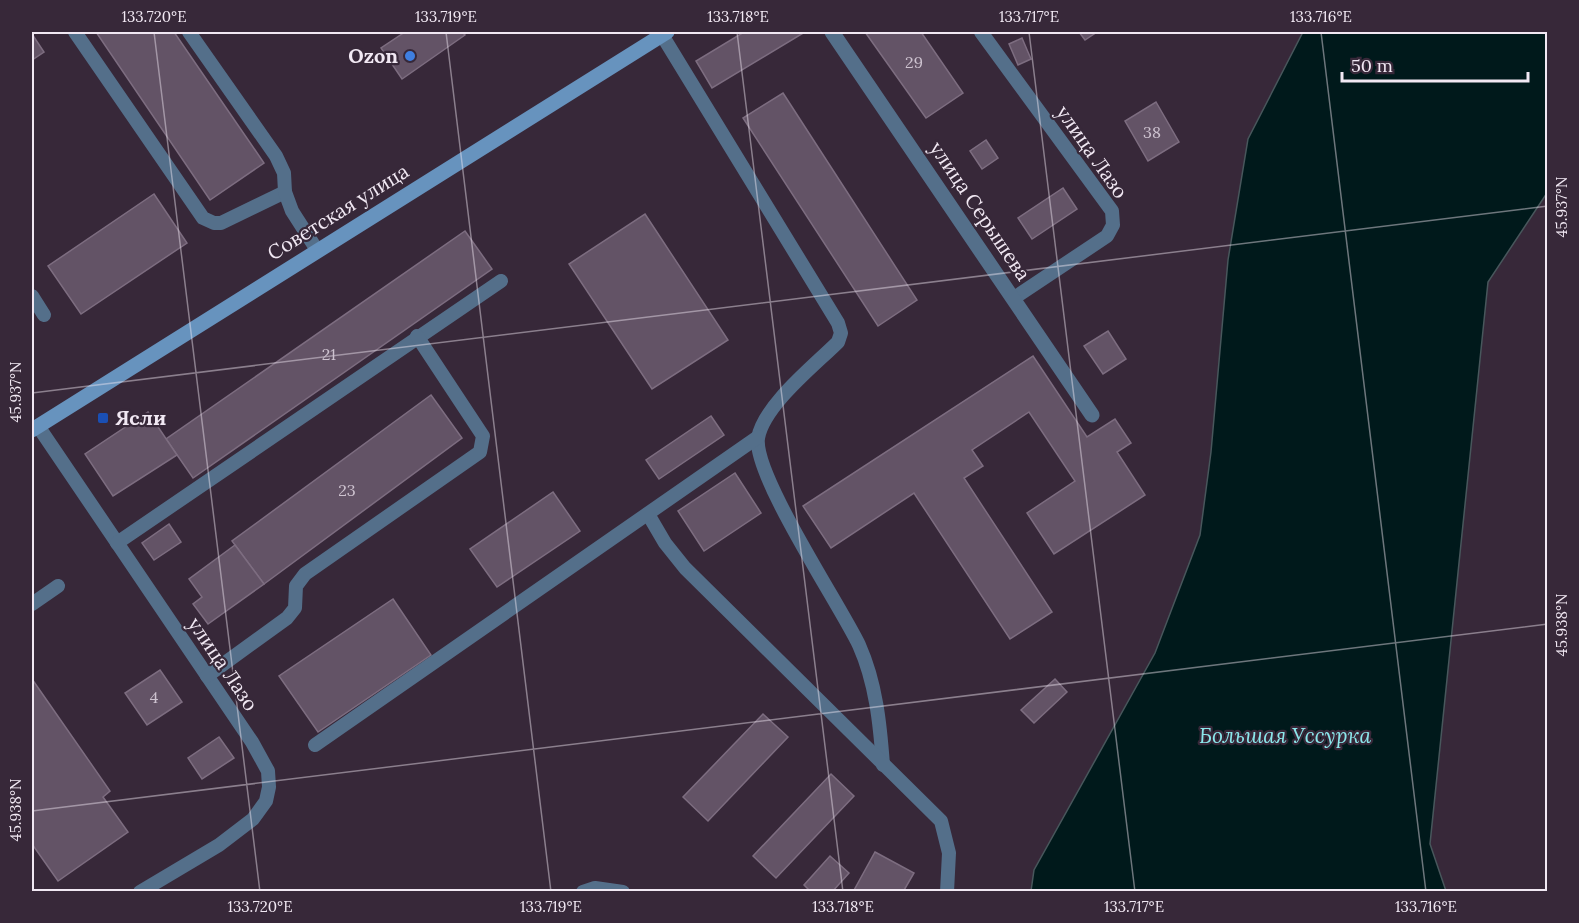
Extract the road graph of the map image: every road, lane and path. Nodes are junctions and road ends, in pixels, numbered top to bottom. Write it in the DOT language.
graph roads {
  1 [pos="75,32"];
  2 [pos="189,32"];
  3 [pos="832,32"];
  4 [pos="981,32"];
  5 [pos="665,33"];
  6 [pos="285,192"];
  7 [pos="316,250"];
  8 [pos="501,281"];
  9 [pos="32,296"];
  10 [pos="1014,298"];
  11 [pos="44,315"];
  12 [pos="417,336"];
  13 [pos="1092,415"];
  14 [pos="35,428"];
  15 [pos="758,437"];
  16 [pos="648,514"];
  17 [pos="117,543"];
  18 [pos="58,586"];
  19 [pos="32,604"];
  20 [pos="207,676"];
  21 [pos="315,745"];
  22 [pos="883,765"];
  23 [pos="140,891"];
  24 [pos="583,891"];
  25 [pos="623,891"];
  26 [pos="947,891"];
  1 -- 6 [label="lane"];
  2 -- 6 [label="lane"];
  3 -- 10 [label="street, улица Серышева"];
  4 -- 10 [label="lane, улица Лазо"];
  5 -- 7 [label="main road, Советская улица"];
  5 -- 15 [label="lane"];
  6 -- 7 [label="lane"];
  7 -- 14 [label="main road, Советская улица"];
  8 -- 12 [label="lane"];
  9 -- 11 [label="lane"];
  10 -- 13 [label="street, улица Серышева"];
  12 -- 17 [label="lane"];
  12 -- 20 [label="lane"];
  14 -- 17 [label="lane, улица Лазо"];
  15 -- 16 [label="lane"];
  15 -- 22 [label="lane"];
  16 -- 21 [label="lane"];
  16 -- 22 [label="lane"];
  17 -- 20 [label="lane, улица Лазо"];
  18 -- 19 [label="lane"];
  20 -- 23 [label="lane, улица Лазо"];
  22 -- 26 [label="lane"];
  24 -- 25 [label="lane"];
}
